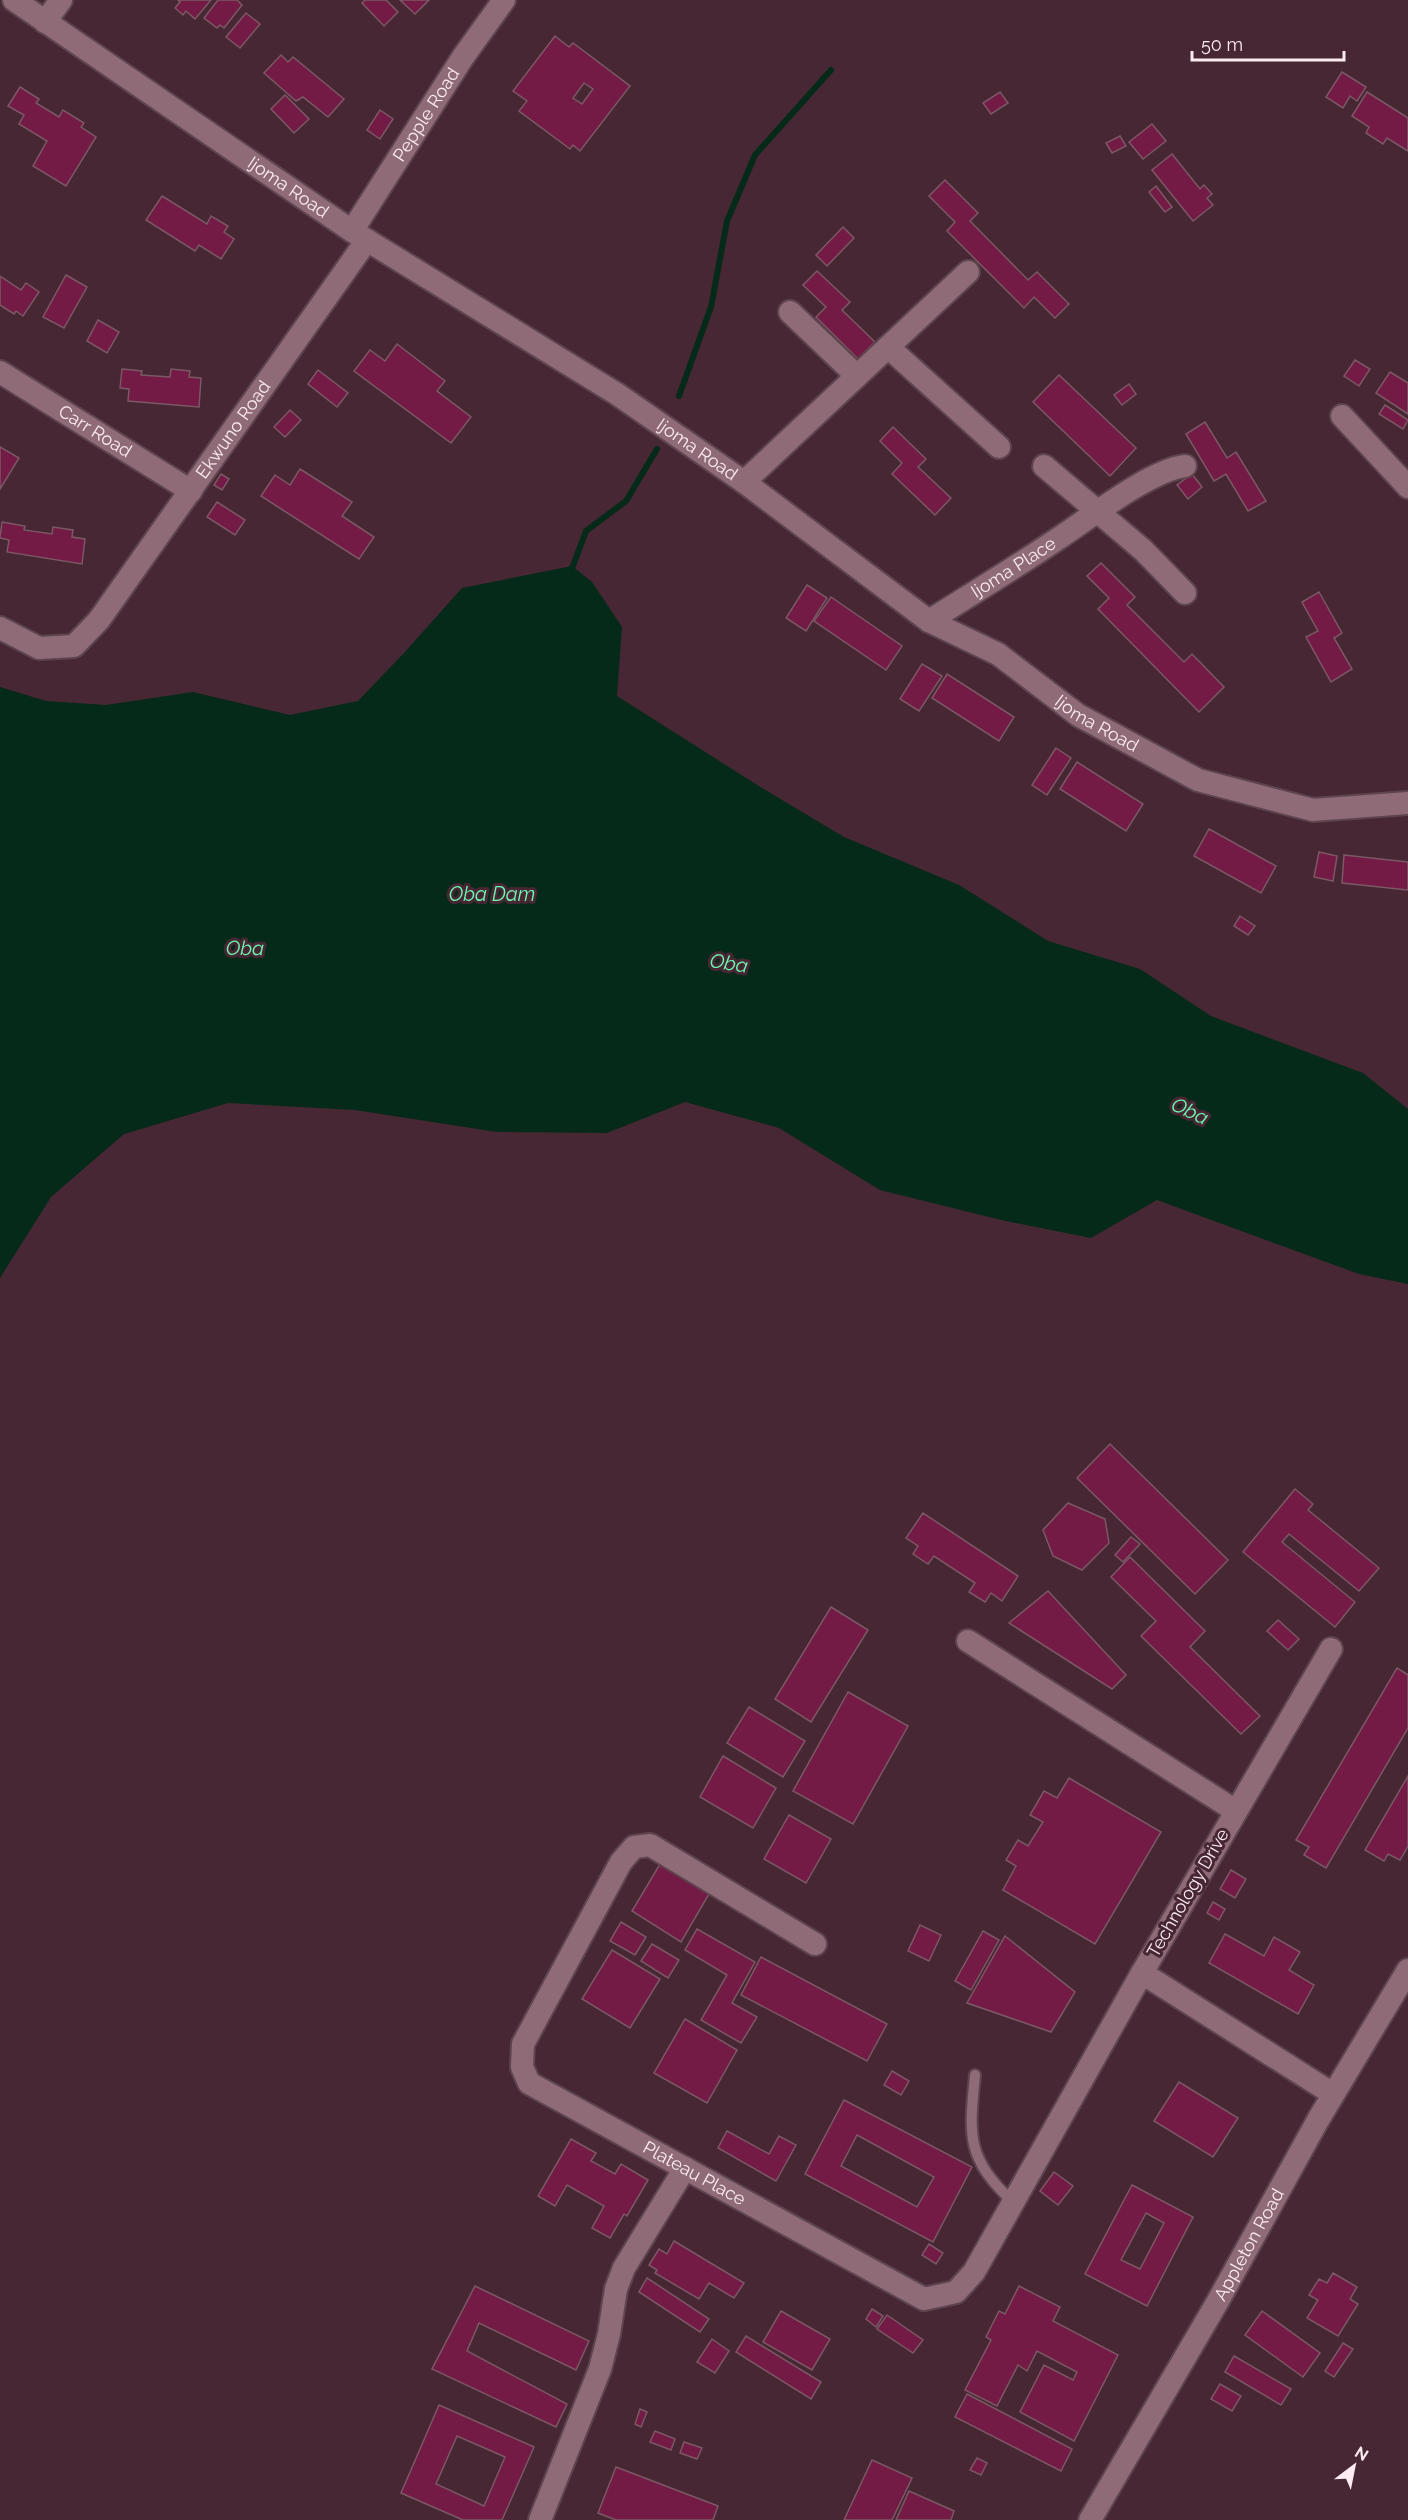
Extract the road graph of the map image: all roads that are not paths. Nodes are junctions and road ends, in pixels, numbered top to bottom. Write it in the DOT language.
graph roads {
  1 [pos="14,0"];
  2 [pos="61,0"];
  3 [pos="504,0"];
  4 [pos="45,22"];
  5 [pos="360,235"];
  6 [pos="968,272"];
  7 [pos="790,312"];
  8 [pos="888,347"];
  9 [pos="0,372"];
  10 [pos="857,376"];
  11 [pos="1342,416"];
  12 [pos="999,447"];
  13 [pos="1044,466"];
  14 [pos="1185,466"];
  15 [pos="744,482"];
  16 [pos="1408,487"];
  17 [pos="191,490"];
  18 [pos="1097,511"];
  19 [pos="1185,593"];
  20 [pos="929,621"];
  21 [pos="0,628"];
  22 [pos="1408,803"];
  23 [pos="968,1641"];
  24 [pos="1331,1649"];
  25 [pos="1236,1811"];
  26 [pos="815,1944"];
  27 [pos="1408,1970"];
  28 [pos="1142,1972"];
  29 [pos="975,2075"];
  30 [pos="1334,2094"];
  31 [pos="685,2168"];
  32 [pos="1013,2202"];
  33 [pos="540,2520"];
  34 [pos="1090,2520"];
  1 -- 4 [label="street, Ijoma Road"];
  2 -- 4 [label="street"];
  3 -- 5 [label="street, Pepple Road"];
  4 -- 5 [label="street, Ijoma Road"];
  5 -- 15 [label="street, Ijoma Road"];
  5 -- 17 [label="street, Ekwuno Road"];
  6 -- 8 [label="street"];
  7 -- 10 [label="street"];
  8 -- 10 [label="street"];
  8 -- 12 [label="street"];
  9 -- 17 [label="street, Carr Road"];
  10 -- 15 [label="street"];
  11 -- 16 [label="street"];
  13 -- 18 [label="street"];
  14 -- 18 [label="street, Ijoma Place"];
  15 -- 20 [label="street, Ijoma Road"];
  17 -- 21 [label="street, Ekwuno Road"];
  18 -- 19 [label="street"];
  18 -- 20 [label="street, Ijoma Place"];
  20 -- 22 [label="street, Ijoma Road"];
  23 -- 25 [label="street"];
  24 -- 25 [label="street, Technology Drive"];
  25 -- 28 [label="street, Technology Drive"];
  26 -- 31 [label="street, Plateau Place"];
  27 -- 30 [label="street, Appleton Road"];
  28 -- 30 [label="street, Technology Drive"];
  28 -- 32 [label="street, Plateau Place"];
  29 -- 32 [label="lane"];
  30 -- 34 [label="street, Appleton Road"];
  31 -- 32 [label="street, Plateau Place"];
  31 -- 33 [label="street"];
}
